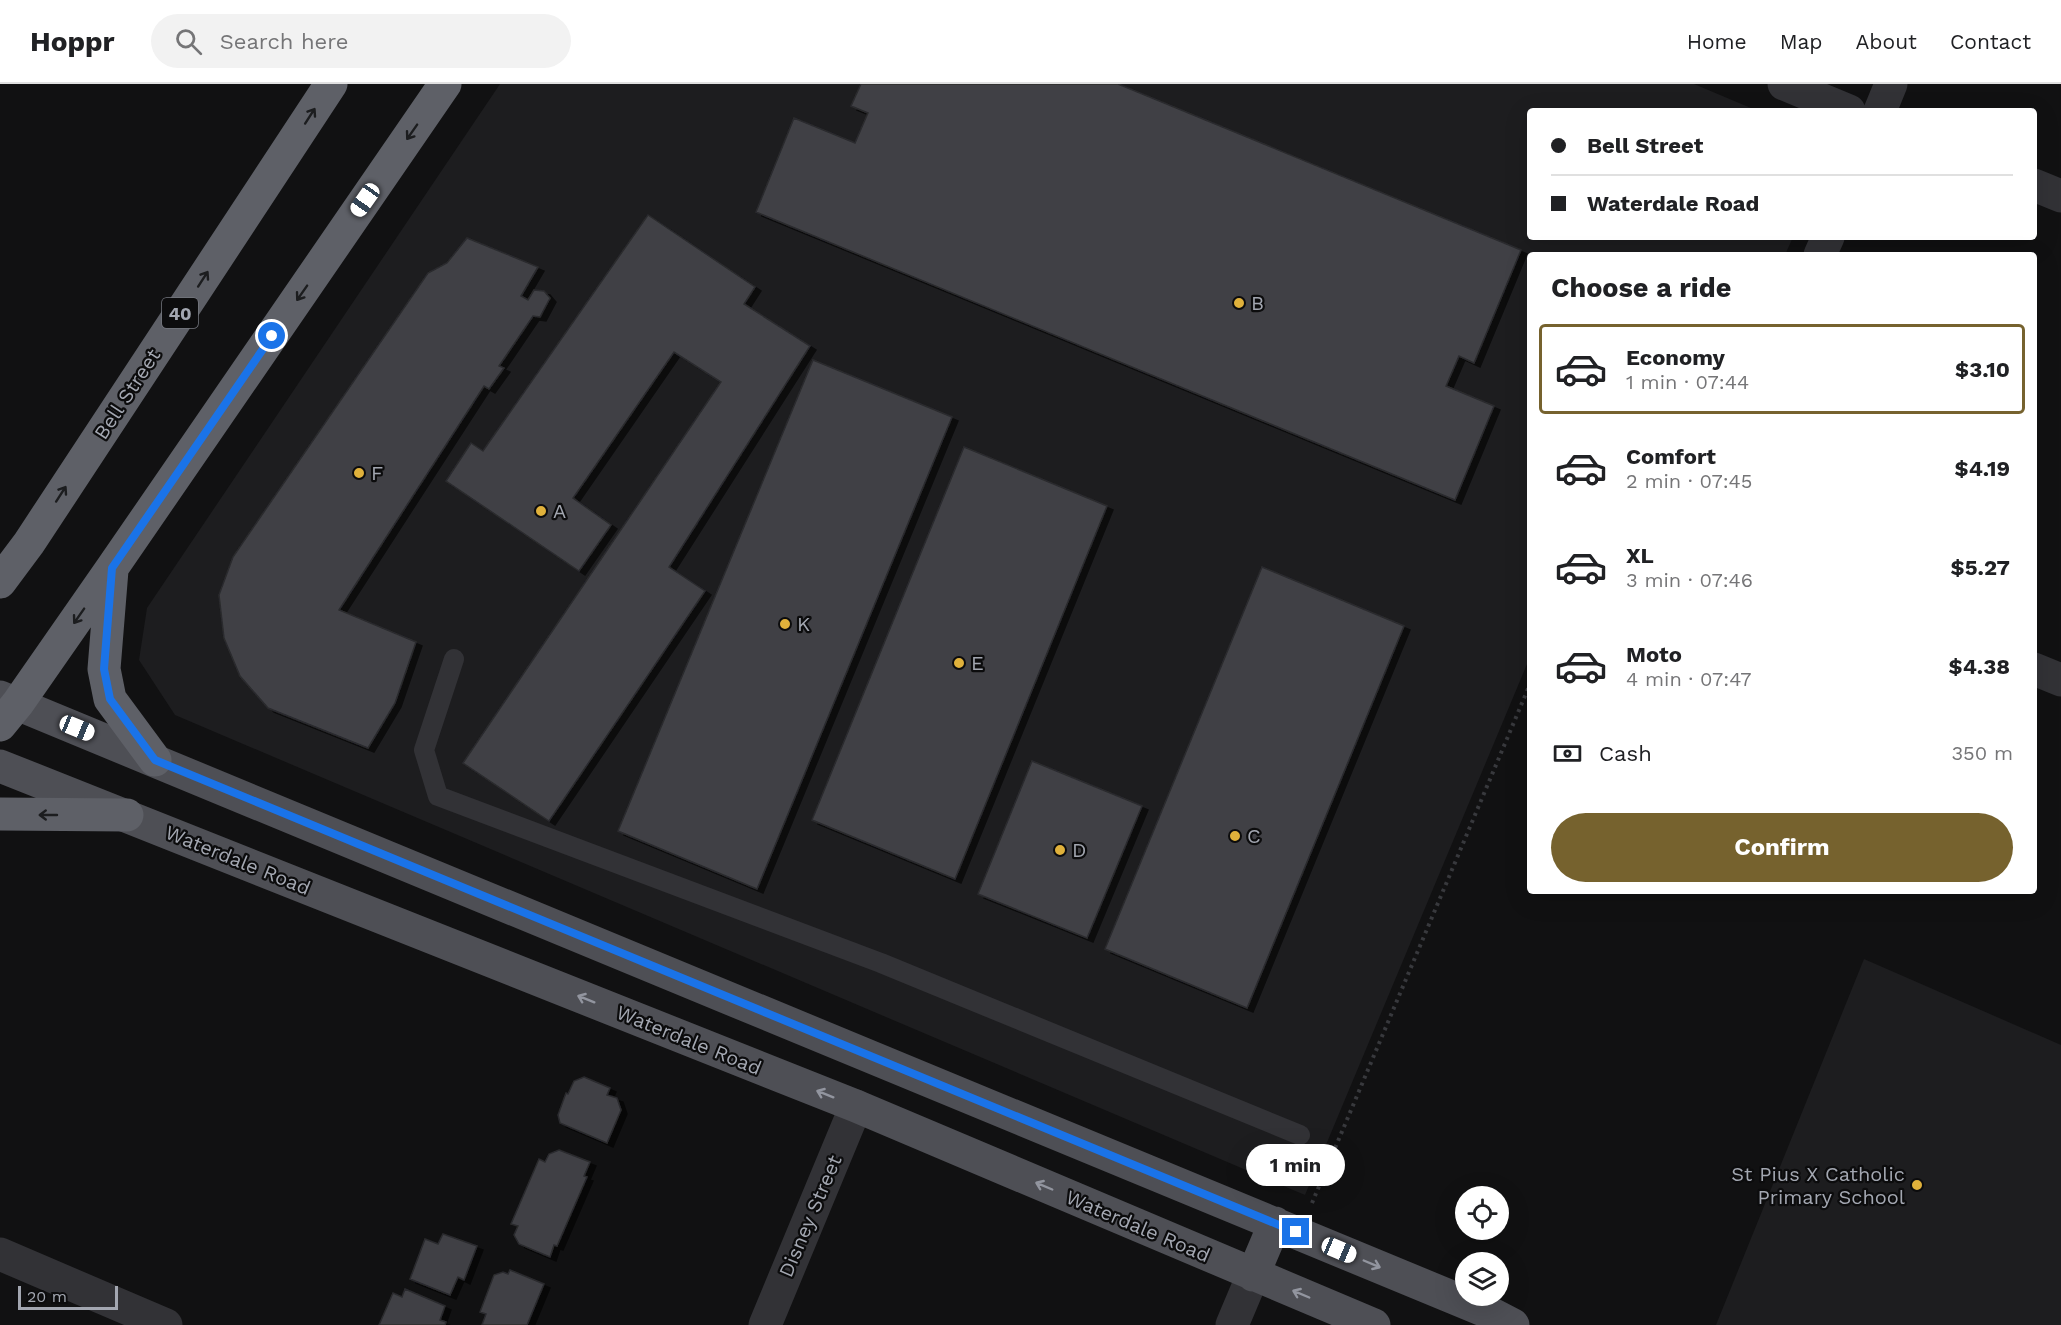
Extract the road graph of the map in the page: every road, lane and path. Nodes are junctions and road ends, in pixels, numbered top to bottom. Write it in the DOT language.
graph roads {
  1 [pos="331,84"];
  2 [pos="446,84"];
  3 [pos="1784,84"];
  4 [pos="1891,84"];
  5 [pos="1842,108"];
  6 [pos="1881,108"];
  7 [pos="2037,186"];
  8 [pos="2061,196"];
  9 [pos="112,568"];
  10 [pos="0,582"];
  11 [pos="454,659"];
  12 [pos="2037,670"];
  13 [pos="2061,680"];
  14 [pos="1527,691"];
  15 [pos="6,708"];
  16 [pos="155,760"];
  17 [pos="0,766"];
  18 [pos="0,814"];
  19 [pos="127,815"];
  20 [pos="856,1106"];
  21 [pos="1300,1135"];
  22 [pos="1309,1212"];
  23 [pos="1275,1223"];
  24 [pos="0,1254"];
  25 [pos="1253,1275"];
  26 [pos="166,1325"];
  27 [pos="765,1325"];
  28 [pos="1232,1325"];
  29 [pos="1374,1325"];
  30 [pos="1513,1325"];
  10 -- 1 [label="highway, Bell Street / 40, one-way"];
  2 -- 9 [label="highway, one-way"];
  3 -- 5 [label="street"];
  4 -- 6 [label="street"];
  7 -- 8 [label="street"];
  9 -- 15 [label="highway, one-way"];
  9 -- 16 [label="highway"];
  11 -- 21 [label="lane"];
  12 -- 13 [label="street"];
  14 -- 22 [label="path"];
  15 -- 16 [label="main road"];
  16 -- 23 [label="main road"];
  17 -- 19 [label="main road, Waterdale Road"];
  19 -- 18 [label="highway, one-way"];
  20 -- 19 [label="main road, Waterdale Road, one-way"];
  25 -- 20 [label="main road, Waterdale Road, one-way"];
  20 -- 27 [label="street, Disney Street"];
  23 -- 25 [label="main road"];
  23 -- 30 [label="main road, one-way"];
  24 -- 26 [label="street"];
  25 -- 28 [label="street"];
  29 -- 25 [label="main road, Waterdale Road, one-way"];
}
